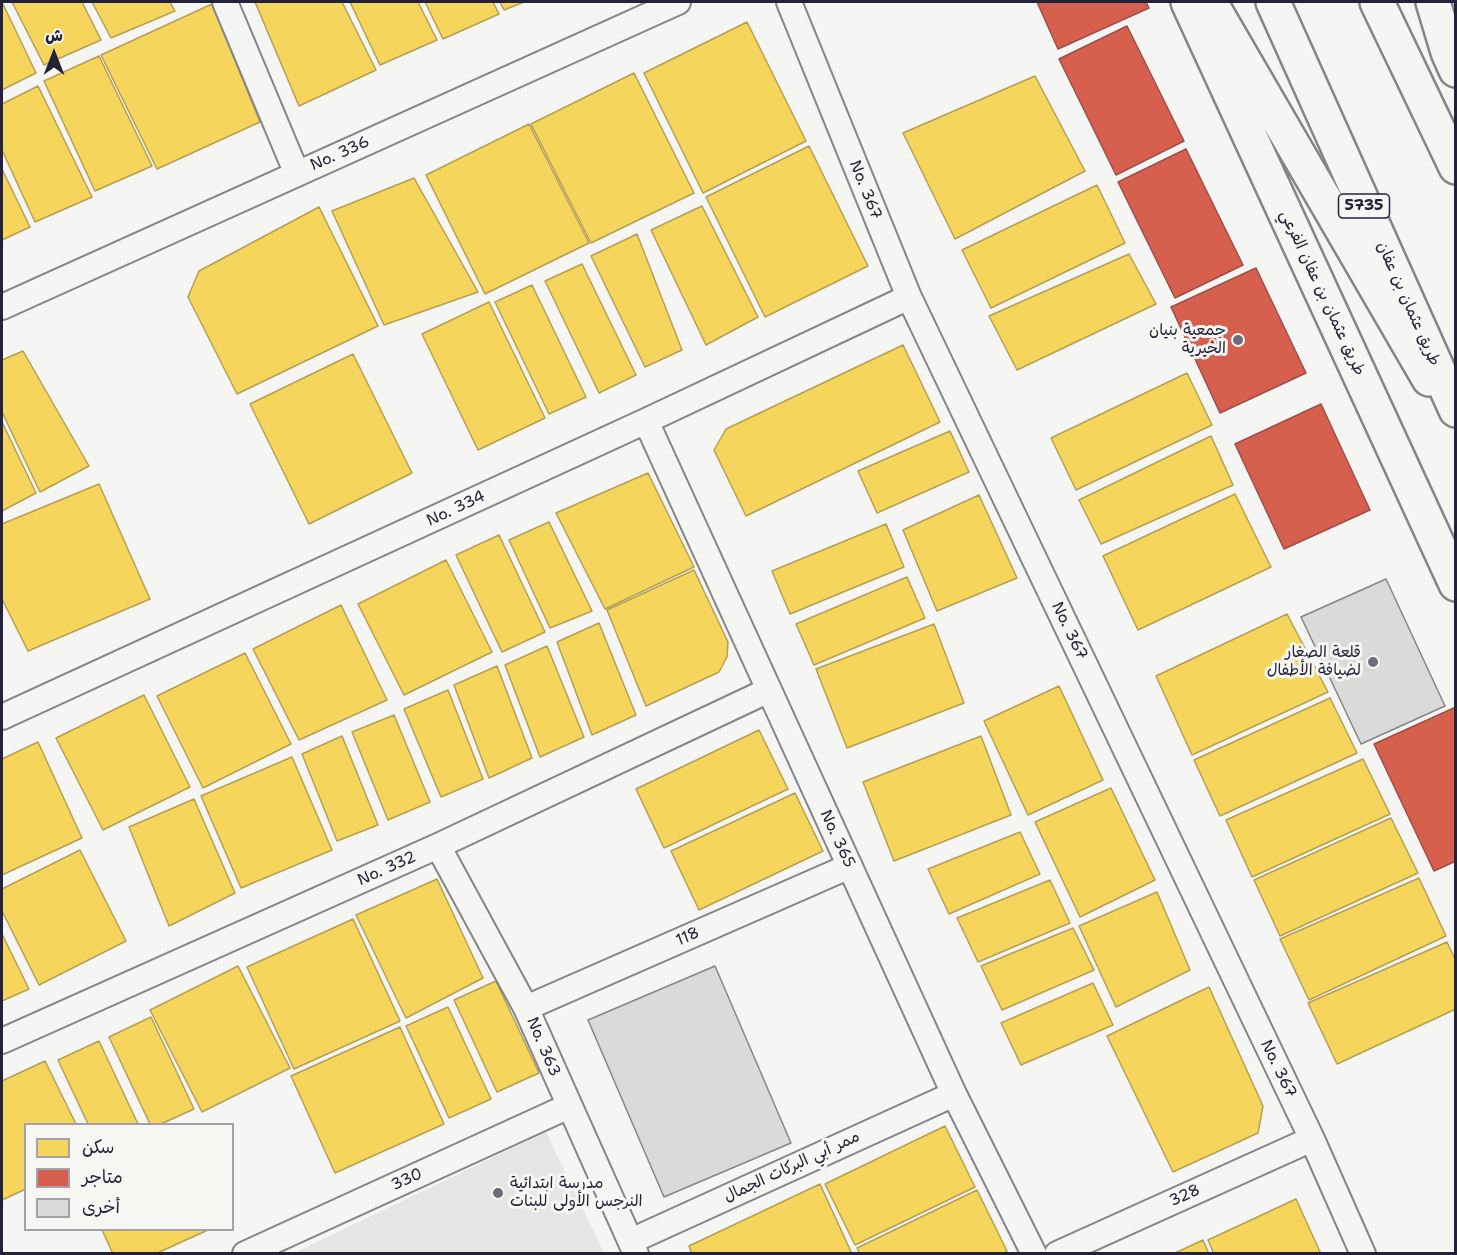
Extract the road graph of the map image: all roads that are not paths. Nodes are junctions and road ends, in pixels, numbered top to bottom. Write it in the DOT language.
graph roads {
  1 [pos="225,2"];
  2 [pos="678,2"];
  3 [pos="789,2"];
  4 [pos="1188,2"];
  5 [pos="1210,2"];
  6 [pos="1273,2"];
  7 [pos="1377,2"];
  8 [pos="1433,2"];
  9 [pos="1455,70"];
  10 [pos="1455,167"];
  11 [pos="297,174"];
  12 [pos="909,297"];
  13 [pos="2,307"];
  14 [pos="1455,410"];
  15 [pos="646,421"];
  16 [pos="1455,424"];
  17 [pos="1455,584"];
  18 [pos="769,690"];
  19 [pos="2,717"];
  20 [pos="438,846"];
  21 [pos="850,867"];
  22 [pos="526,1008"];
  23 [pos="2,1041"];
  24 [pos="954,1094"];
  25 [pos="569,1106"];
  26 [pos="1312,1139"];
  27 [pos="634,1247"];
  28 [pos="244,1254"];
  29 [pos="1034,1254"];
  30 [pos="1058,1254"];
  31 [pos="1363,1254"];
  1 -- 11 [label="street"];
  2 -- 11 [label="street, No. 336"];
  3 -- 12 [label="street, No. 367"];
  4 -- 17 [label="main road, طريق عثمان بن عفان الفرعي"];
  5 -- 16 [label="main road"];
  6 -- 14 [label="main road, طريق عثمان بن عفان / 5735"];
  7 -- 10 [label="main road"];
  8 -- 9 [label="main road"];
  11 -- 13 [label="street, No. 336"];
  12 -- 15 [label="street, No. 334"];
  12 -- 26 [label="street, No. 367"];
  15 -- 18 [label="street, No. 365"];
  15 -- 19 [label="street, No. 334"];
  18 -- 20 [label="street, No. 332"];
  18 -- 21 [label="street, No. 365"];
  20 -- 22 [label="street, No. 363"];
  20 -- 23 [label="street, No. 332"];
  21 -- 22 [label="street, 118"];
  21 -- 24 [label="street, No. 365"];
  22 -- 25 [label="street, No. 363"];
  24 -- 27 [label="street, ممر أبي البركات الجمال"];
  24 -- 29 [label="street, No. 365"];
  25 -- 27 [label="street, No. 363"];
  25 -- 28 [label="street, 330"];
  26 -- 30 [label="street, 328"];
  26 -- 31 [label="street, No. 367"];
}
